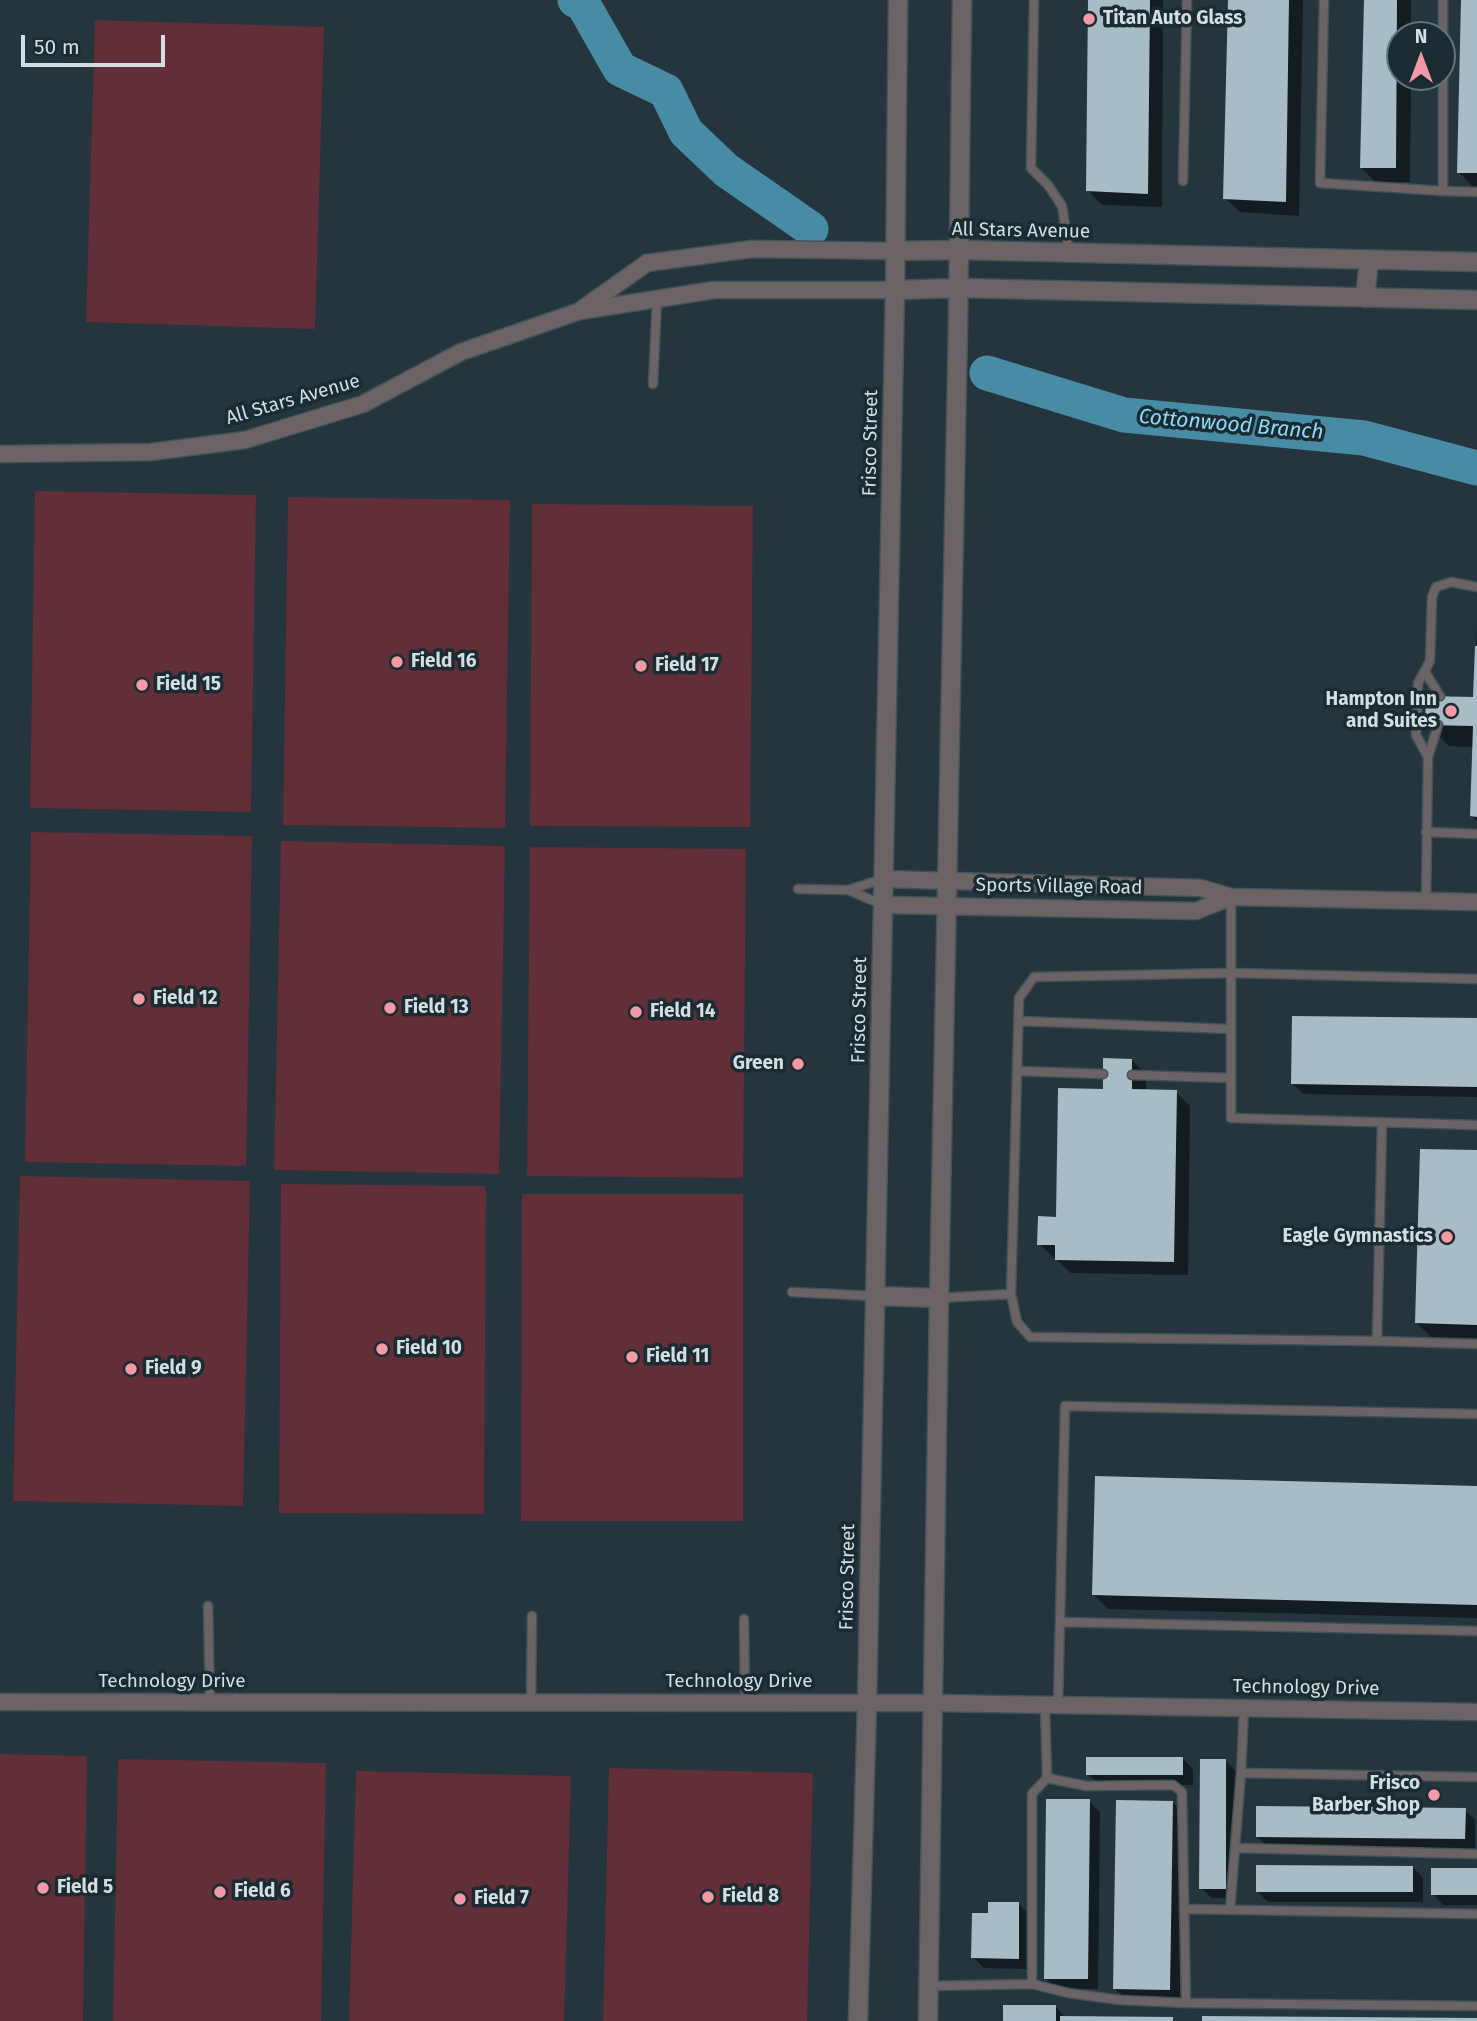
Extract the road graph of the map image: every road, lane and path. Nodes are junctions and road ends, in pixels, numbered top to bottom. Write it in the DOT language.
graph roads {
  1 [pos="898,0"];
  2 [pos="962,0"];
  3 [pos="1034,0"];
  4 [pos="1187,0"];
  5 [pos="1324,0"];
  6 [pos="1443,0"];
  7 [pos="1182,181"];
  8 [pos="1443,191"];
  9 [pos="1477,192"];
  10 [pos="959,250"];
  11 [pos="895,251"];
  12 [pos="1070,253"];
  13 [pos="1369,260"];
  14 [pos="1477,262"];
  15 [pos="959,288"];
  16 [pos="895,290"];
  17 [pos="1365,298"];
  18 [pos="657,299"];
  19 [pos="1477,300"];
  20 [pos="580,311"];
  21 [pos="653,384"];
  22 [pos="0,454"];
  23 [pos="1477,587"];
  24 [pos="1425,672"];
  25 [pos="1440,696"];
  26 [pos="1438,725"];
  27 [pos="1428,757"];
  28 [pos="1426,832"];
  29 [pos="1477,834"];
  30 [pos="883,879"];
  31 [pos="948,881"];
  32 [pos="798,890"];
  33 [pos="848,890"];
  34 [pos="1231,897"];
  35 [pos="1426,902"];
  36 [pos="1477,902"];
  37 [pos="883,905"];
  38 [pos="947,906"];
  39 [pos="1231,973"];
  40 [pos="1477,979"];
  41 [pos="1019,1021"];
  42 [pos="1231,1029"];
  43 [pos="1019,1071"];
  44 [pos="1103,1074"];
  45 [pos="1132,1075"];
  46 [pos="1231,1078"];
  47 [pos="1382,1122"];
  48 [pos="1477,1125"];
  49 [pos="792,1292"];
  50 [pos="1011,1294"];
  51 [pos="874,1296"];
  52 [pos="939,1298"];
  53 [pos="1377,1341"];
  54 [pos="1477,1345"];
  55 [pos="1477,1414"];
  56 [pos="208,1606"];
  57 [pos="532,1616"];
  58 [pos="744,1619"];
  59 [pos="1060,1622"];
  60 [pos="1477,1631"];
  61 [pos="0,1702"];
  62 [pos="210,1703"];
  63 [pos="531,1703"];
  64 [pos="745,1703"];
  65 [pos="867,1703"];
  66 [pos="934,1703"];
  67 [pos="1052,1705"];
  68 [pos="1244,1708"];
  69 [pos="1477,1712"];
  70 [pos="1241,1773"];
  71 [pos="1477,1777"];
  72 [pos="1047,1778"];
  73 [pos="1235,1849"];
  74 [pos="1477,1854"];
  75 [pos="1184,1909"];
  76 [pos="1230,1910"];
  77 [pos="1477,1914"];
  78 [pos="1032,1984"];
  79 [pos="929,1986"];
  80 [pos="1186,2003"];
  81 [pos="1477,2006"];
  82 [pos="858,2021"];
  83 [pos="928,2021"];
  1 -- 11 [label="street, Frisco Street"];
  2 -- 10 [label="street"];
  3 -- 12 [label="lane"];
  4 -- 7 [label="lane"];
  5 -- 8 [label="lane"];
  6 -- 8 [label="lane"];
  8 -- 9 [label="lane"];
  10 -- 11 [label="street, All Stars Avenue"];
  10 -- 12 [label="street, All Stars Avenue"];
  10 -- 15 [label="street"];
  11 -- 16 [label="street, Frisco Street"];
  11 -- 20 [label="street, All Stars Avenue"];
  12 -- 13 [label="street, All Stars Avenue"];
  13 -- 14 [label="street, All Stars Avenue"];
  13 -- 17 [label="street"];
  15 -- 16 [label="street, All Stars Avenue"];
  15 -- 17 [label="street, All Stars Avenue"];
  15 -- 31 [label="street"];
  16 -- 18 [label="street, All Stars Avenue"];
  16 -- 30 [label="street, Frisco Street"];
  17 -- 19 [label="street, All Stars Avenue"];
  18 -- 20 [label="street, All Stars Avenue"];
  18 -- 21 [label="lane"];
  20 -- 22 [label="street, All Stars Avenue"];
  23 -- 24 [label="lane"];
  24 -- 25 [label="lane"];
  24 -- 27 [label="lane"];
  26 -- 27 [label="lane"];
  27 -- 28 [label="lane"];
  28 -- 29 [label="lane"];
  28 -- 35 [label="lane"];
  30 -- 31 [label="street, Sports Village Road"];
  30 -- 33 [label="lane"];
  30 -- 37 [label="street, Frisco Street"];
  31 -- 34 [label="street, Sports Village Road"];
  31 -- 38 [label="street"];
  32 -- 33 [label="lane"];
  33 -- 37 [label="lane"];
  34 -- 35 [label="street, Sports Village Road"];
  34 -- 38 [label="street, Sports Village Road"];
  34 -- 39 [label="lane"];
  35 -- 36 [label="street, Sports Village Road"];
  37 -- 38 [label="street, Sports Village Road"];
  37 -- 51 [label="street, Frisco Street"];
  38 -- 52 [label="street"];
  39 -- 40 [label="lane"];
  39 -- 41 [label="lane"];
  39 -- 42 [label="lane"];
  41 -- 42 [label="lane"];
  41 -- 43 [label="lane"];
  42 -- 46 [label="lane"];
  43 -- 44 [label="lane"];
  43 -- 50 [label="lane"];
  45 -- 46 [label="lane"];
  46 -- 47 [label="lane"];
  47 -- 48 [label="lane"];
  47 -- 53 [label="lane"];
  49 -- 51 [label="lane"];
  50 -- 52 [label="lane"];
  50 -- 53 [label="lane"];
  51 -- 52 [label="street"];
  51 -- 65 [label="street, Frisco Street"];
  52 -- 66 [label="street"];
  53 -- 54 [label="lane"];
  55 -- 59 [label="lane"];
  56 -- 62 [label="lane"];
  57 -- 63 [label="lane"];
  58 -- 64 [label="lane"];
  59 -- 60 [label="lane"];
  59 -- 67 [label="lane"];
  61 -- 62 [label="street, Technology Drive"];
  62 -- 63 [label="street, Technology Drive"];
  63 -- 64 [label="street, Technology Drive"];
  64 -- 65 [label="street, Technology Drive"];
  65 -- 66 [label="street, Technology Drive"];
  65 -- 82 [label="street, Frisco Street"];
  66 -- 67 [label="street, Technology Drive"];
  66 -- 79 [label="street"];
  67 -- 68 [label="street, Technology Drive"];
  67 -- 72 [label="lane"];
  68 -- 69 [label="street, Technology Drive"];
  68 -- 70 [label="lane"];
  70 -- 71 [label="lane"];
  70 -- 73 [label="lane"];
  72 -- 75 [label="lane"];
  72 -- 78 [label="lane"];
  73 -- 74 [label="lane"];
  73 -- 76 [label="lane"];
  75 -- 76 [label="lane"];
  75 -- 80 [label="lane"];
  76 -- 77 [label="lane"];
  78 -- 79 [label="lane"];
  78 -- 80 [label="lane"];
  79 -- 83 [label="street"];
  80 -- 81 [label="lane"];
}
